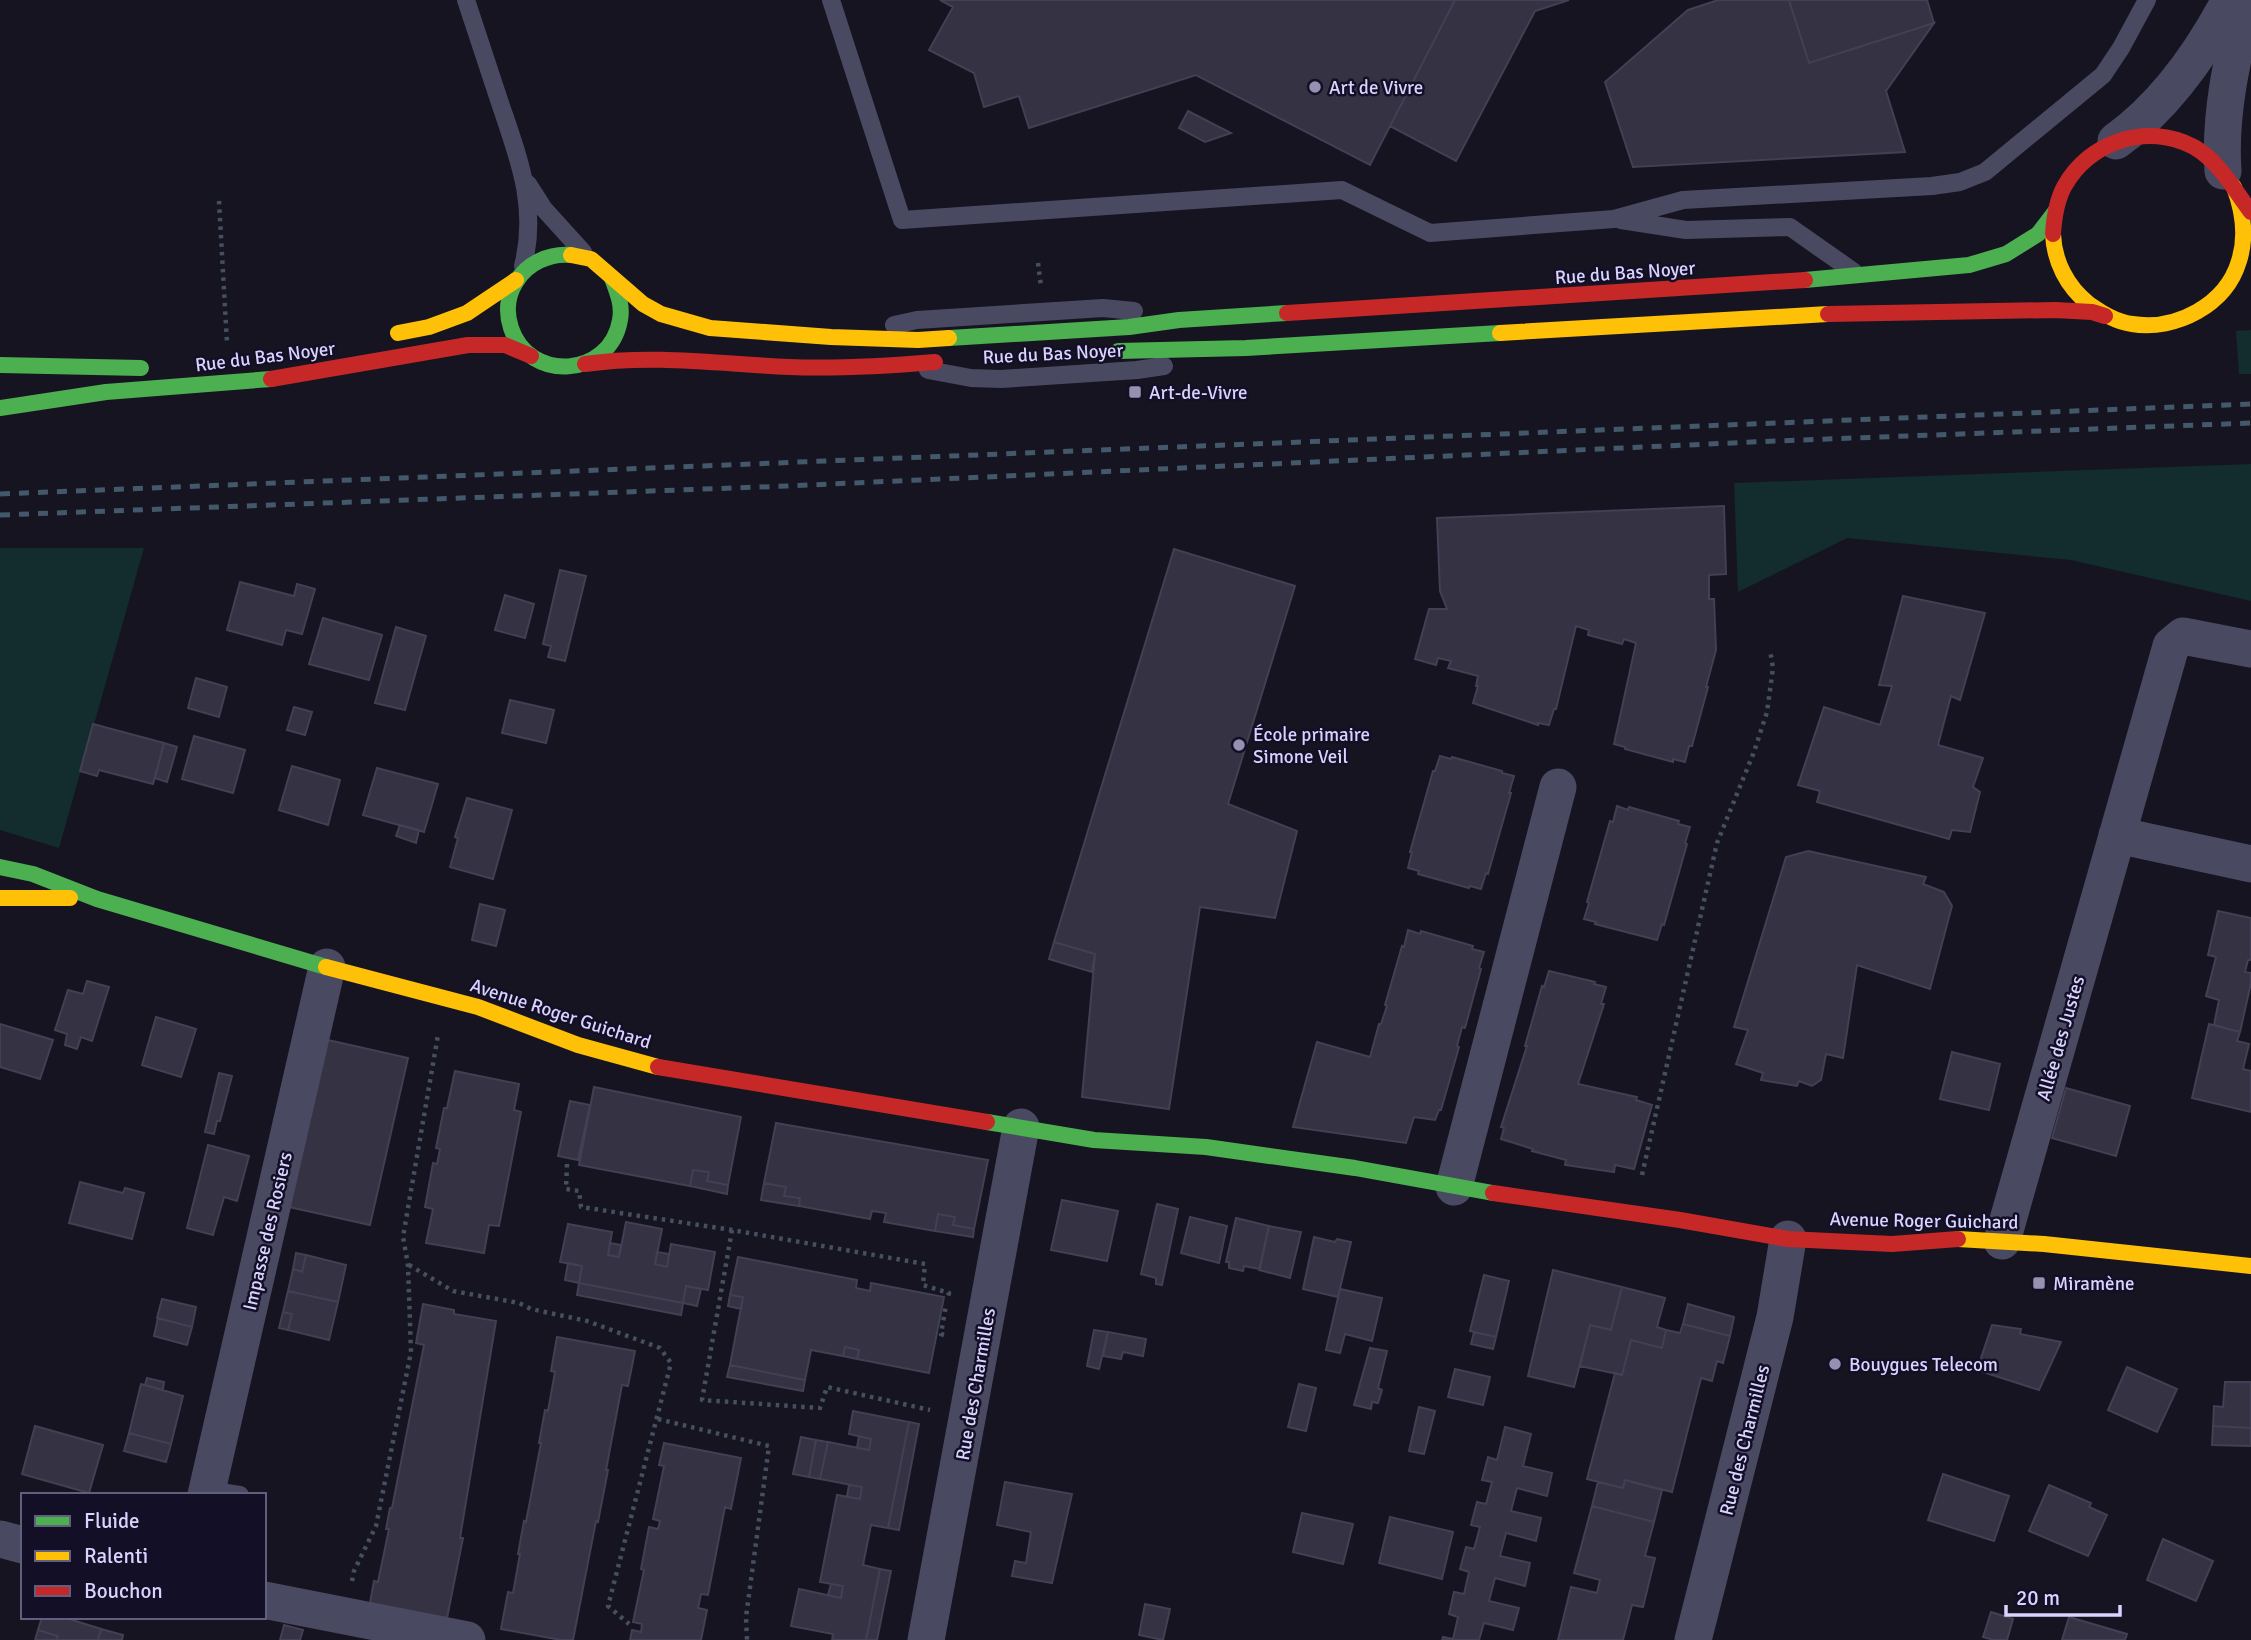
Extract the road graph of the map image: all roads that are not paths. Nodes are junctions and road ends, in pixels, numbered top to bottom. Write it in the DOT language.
graph roads {
  1 [pos="466,0"];
  2 [pos="831,0"];
  3 [pos="2147,0"];
  4 [pos="2230,0"];
  5 [pos="2246,0"];
  6 [pos="2242,59"];
  7 [pos="2116,141"];
  8 [pos="523,175"];
  9 [pos="2228,179"];
  10 [pos="2055,212"];
  11 [pos="2251,212"];
  12 [pos="1614,219"];
  13 [pos="591,259"];
  14 [pos="519,276"];
  15 [pos="1860,276"];
  16 [pos="612,278"];
  17 [pos="2238,292"];
  18 [pos="2213,301"];
  19 [pos="2105,316"];
  20 [pos="1179,320"];
  21 [pos="852,337"];
  22 [pos="376,338"];
  23 [pos="1246,348"];
  24 [pos="1096,352"];
  25 [pos="531,356"];
  26 [pos="959,361"];
  27 [pos="585,364"];
  28 [pos="0,365"];
  29 [pos="904,365"];
  30 [pos="157,368"];
  31 [pos="0,408"];
  32 [pos="2251,649"];
  33 [pos="1558,787"];
  34 [pos="2117,835"];
  35 [pos="2251,864"];
  36 [pos="0,866"];
  37 [pos="0,898"];
  38 [pos="97,898"];
  39 [pos="327,967"];
  40 [pos="1021,1128"];
  41 [pos="1454,1187"];
  42 [pos="1788,1239"];
  43 [pos="2002,1241"];
  44 [pos="2251,1266"];
  45 [pos="218,1493"];
  46 [pos="0,1539"];
  47 [pos="21,1544"];
  48 [pos="266,1600"];
  49 [pos="467,1640"];
  50 [pos="926,1640"];
  51 [pos="1693,1640"];
  1 -- 8 [label="lane"];
  2 -- 12 [label="lane"];
  3 -- 12 [label="lane"];
  4 -- 7 [label="street"];
  5 -- 6 [label="street"];
  6 -- 9 [label="street"];
  7 -- 9 [label="street"];
  7 -- 10 [label="street"];
  8 -- 13 [label="lane"];
  8 -- 14 [label="lane"];
  9 -- 11 [label="street"];
  9 -- 18 [label="street"];
  10 -- 15 [label="street, Rue du Bas Noyer"];
  10 -- 19 [label="street"];
  12 -- 15 [label="lane"];
  13 -- 14 [label="street"];
  13 -- 16 [label="street"];
  14 -- 22 [label="street"];
  14 -- 25 [label="street"];
  15 -- 20 [label="street, Rue du Bas Noyer"];
  16 -- 21 [label="street, Rue du Bas Noyer"];
  16 -- 27 [label="street"];
  17 -- 18 [label="street"];
  18 -- 19 [label="street"];
  19 -- 23 [label="street, Rue du Bas Noyer"];
  20 -- 21 [label="lane, Rue du Bas Noyer"];
  23 -- 24 [label="street, Rue du Bas Noyer"];
  23 -- 29 [label="lane, Rue du Bas Noyer"];
  25 -- 27 [label="street"];
  25 -- 31 [label="street, Rue du Bas Noyer"];
  26 -- 29 [label="street, Rue du Bas Noyer"];
  27 -- 29 [label="street, Rue du Bas Noyer"];
  28 -- 30 [label="street"];
  32 -- 34 [label="street, Allée des Justes"];
  33 -- 41 [label="street"];
  34 -- 35 [label="street"];
  34 -- 43 [label="street, Allée des Justes"];
  36 -- 38 [label="street, Avenue Roger Guichard"];
  37 -- 38 [label="street, Avenue Roger Guichard"];
  38 -- 39 [label="street, Avenue Roger Guichard"];
  39 -- 40 [label="street, Avenue Roger Guichard"];
  39 -- 45 [label="street, Impasse des Rosiers"];
  40 -- 41 [label="street, Avenue Roger Guichard"];
  40 -- 50 [label="street, Rue des Charmilles"];
  41 -- 42 [label="street, Avenue Roger Guichard"];
  42 -- 43 [label="street, Avenue Roger Guichard"];
  42 -- 51 [label="street, Rue des Charmilles"];
  43 -- 44 [label="street, Avenue Roger Guichard"];
  46 -- 47 [label="street"];
  48 -- 49 [label="street"];
}
